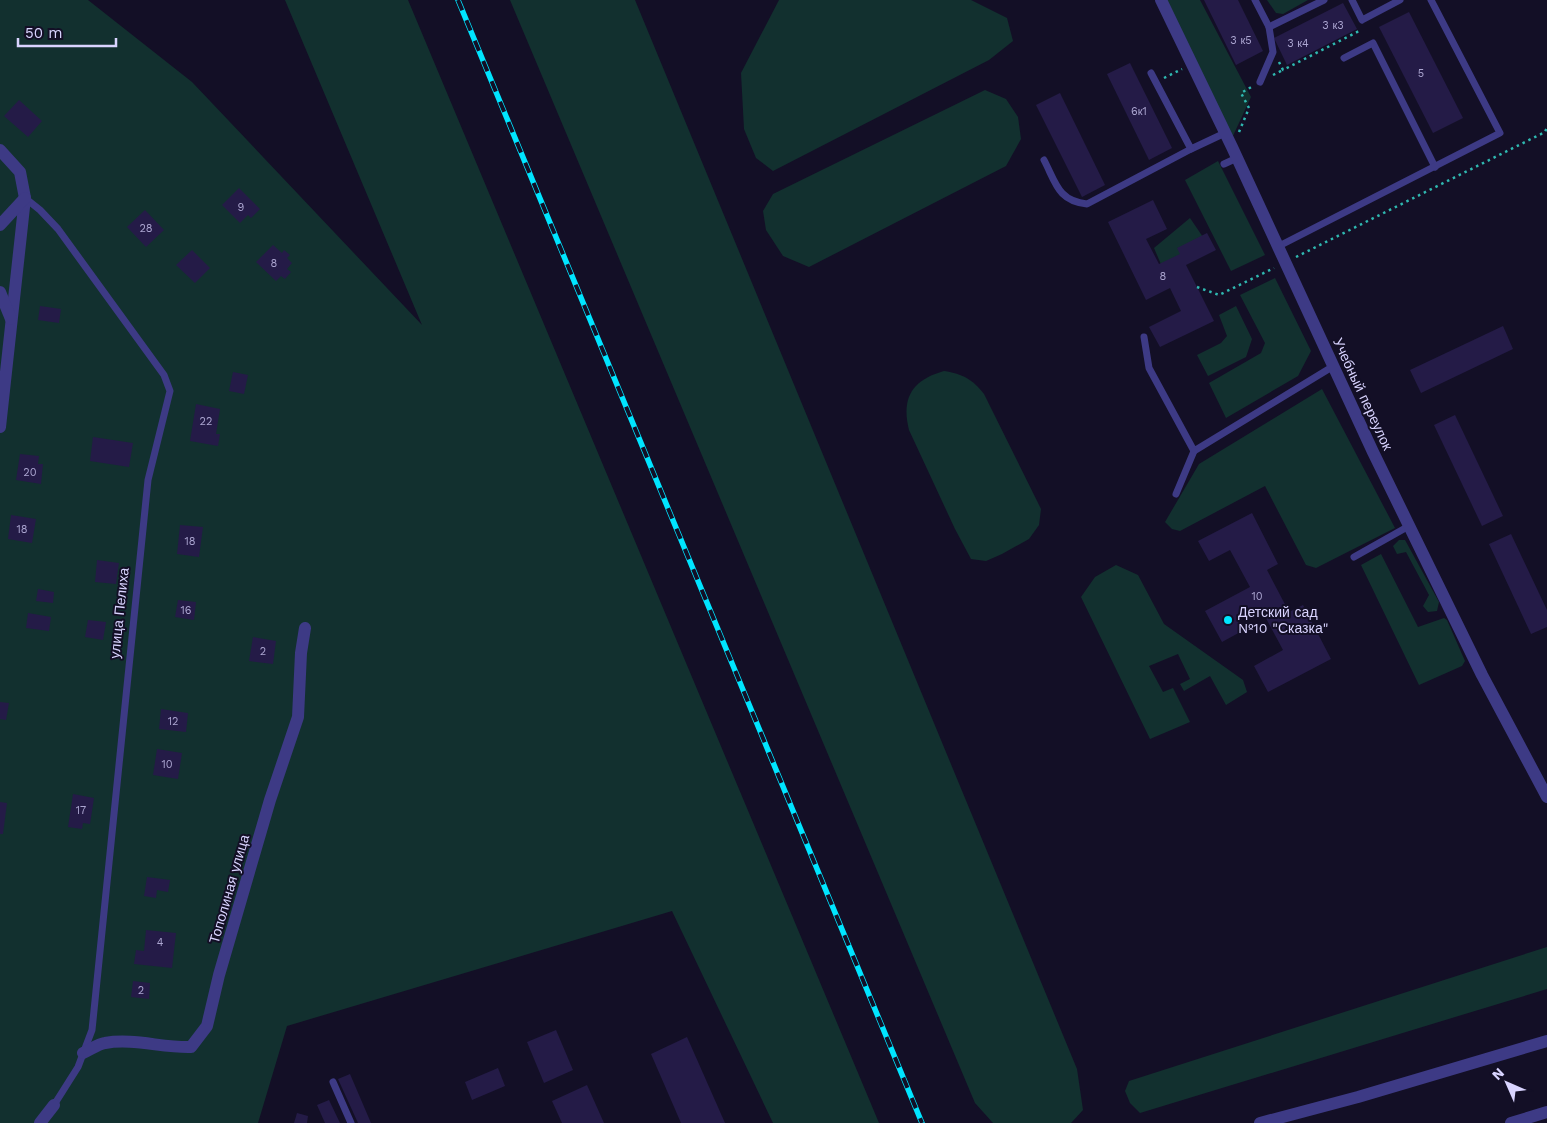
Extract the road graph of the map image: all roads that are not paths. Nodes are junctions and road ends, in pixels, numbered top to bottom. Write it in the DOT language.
graph roads {
  1 [pos="1160,0"];
  2 [pos="1255,0"];
  3 [pos="1324,0"];
  4 [pos="1352,0"];
  5 [pos="1400,0"];
  6 [pos="1431,0"];
  7 [pos="1268,27"];
  8 [pos="1344,58"];
  9 [pos="1151,73"];
  10 [pos="1260,82"];
  11 [pos="1231,134"];
  12 [pos="1191,149"];
  13 [pos="0,150"];
  14 [pos="1237,158"];
  15 [pos="1044,160"];
  16 [pos="1224,164"];
  17 [pos="1435,167"];
  18 [pos="25,198"];
  19 [pos="0,225"];
  20 [pos="1279,246"];
  21 [pos="0,292"];
  22 [pos="12,324"];
  23 [pos="1144,337"];
  24 [pos="1332,367"];
  25 [pos="0,427"];
  26 [pos="1194,451"];
  27 [pos="1176,494"];
  28 [pos="1409,526"];
  29 [pos="1354,557"];
  30 [pos="305,628"];
  31 [pos="1547,797"];
  32 [pos="1547,1040"];
  33 [pos="84,1053"];
  34 [pos="333,1082"];
  35 [pos="54,1105"];
  36 [pos="1547,1112"];
  37 [pos="40,1123"];
  38 [pos="351,1123"];
  39 [pos="1260,1123"];
  40 [pos="1511,1123"];
  1 -- 11 [label="street, Учебный переулок"];
  2 -- 7 [label="lane"];
  3 -- 7 [label="lane"];
  4 -- 5 [label="lane"];
  6 -- 17 [label="lane"];
  7 -- 10 [label="lane"];
  8 -- 17 [label="lane"];
  9 -- 12 [label="lane"];
  11 -- 12 [label="lane"];
  11 -- 14 [label="street, Учебный переулок"];
  12 -- 15 [label="lane"];
  13 -- 18 [label="street"];
  14 -- 16 [label="lane"];
  14 -- 20 [label="street, Учебный переулок"];
  17 -- 20 [label="lane"];
  18 -- 19 [label="street"];
  18 -- 22 [label="street"];
  18 -- 33 [label="lane, улица Пелиха"];
  20 -- 24 [label="street, Учебный переулок"];
  21 -- 22 [label="street"];
  22 -- 25 [label="street"];
  23 -- 26 [label="lane"];
  24 -- 26 [label="lane"];
  24 -- 28 [label="street, Учебный переулок"];
  26 -- 27 [label="lane"];
  28 -- 29 [label="lane"];
  28 -- 31 [label="street, Учебный переулок"];
  30 -- 33 [label="street, Тополиная улица"];
  32 -- 39 [label="street"];
  33 -- 35 [label="lane, улица Пелиха"];
  34 -- 38 [label="lane"];
  35 -- 37 [label="street, улица Пелиха"];
  36 -- 40 [label="street"];
}
